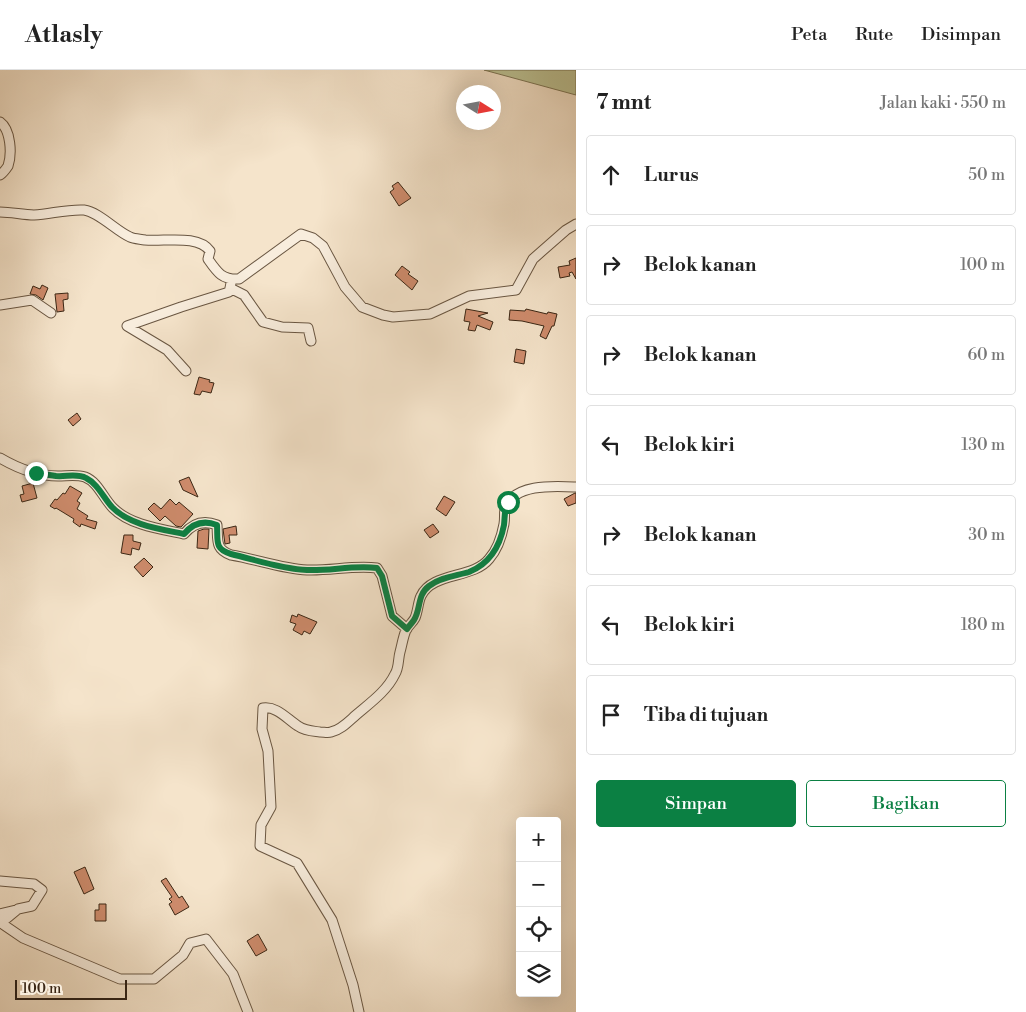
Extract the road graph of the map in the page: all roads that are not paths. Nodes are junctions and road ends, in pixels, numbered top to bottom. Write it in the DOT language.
graph roads {
  1 [pos="0,122"];
  2 [pos="0,175"];
  3 [pos="0,212"];
  4 [pos="576,224"];
  5 [pos="231,284"];
  6 [pos="0,305"];
  7 [pos="51,313"];
  8 [pos="311,340"];
  9 [pos="186,371"];
  10 [pos="0,458"];
  11 [pos="576,487"];
  12 [pos="407,629"];
  13 [pos="0,881"];
  14 [pos="18,909"];
  15 [pos="0,914"];
  16 [pos="248,1012"];
  17 [pos="359,1012"];
  1 -- 2 [label="street"];
  3 -- 5 [label="street"];
  4 -- 5 [label="street"];
  5 -- 8 [label="street"];
  5 -- 9 [label="street"];
  6 -- 7 [label="street"];
  10 -- 12 [label="street"];
  11 -- 12 [label="street"];
  12 -- 17 [label="street"];
  13 -- 14 [label="street"];
  14 -- 15 [label="street"];
  14 -- 16 [label="street"];
}
